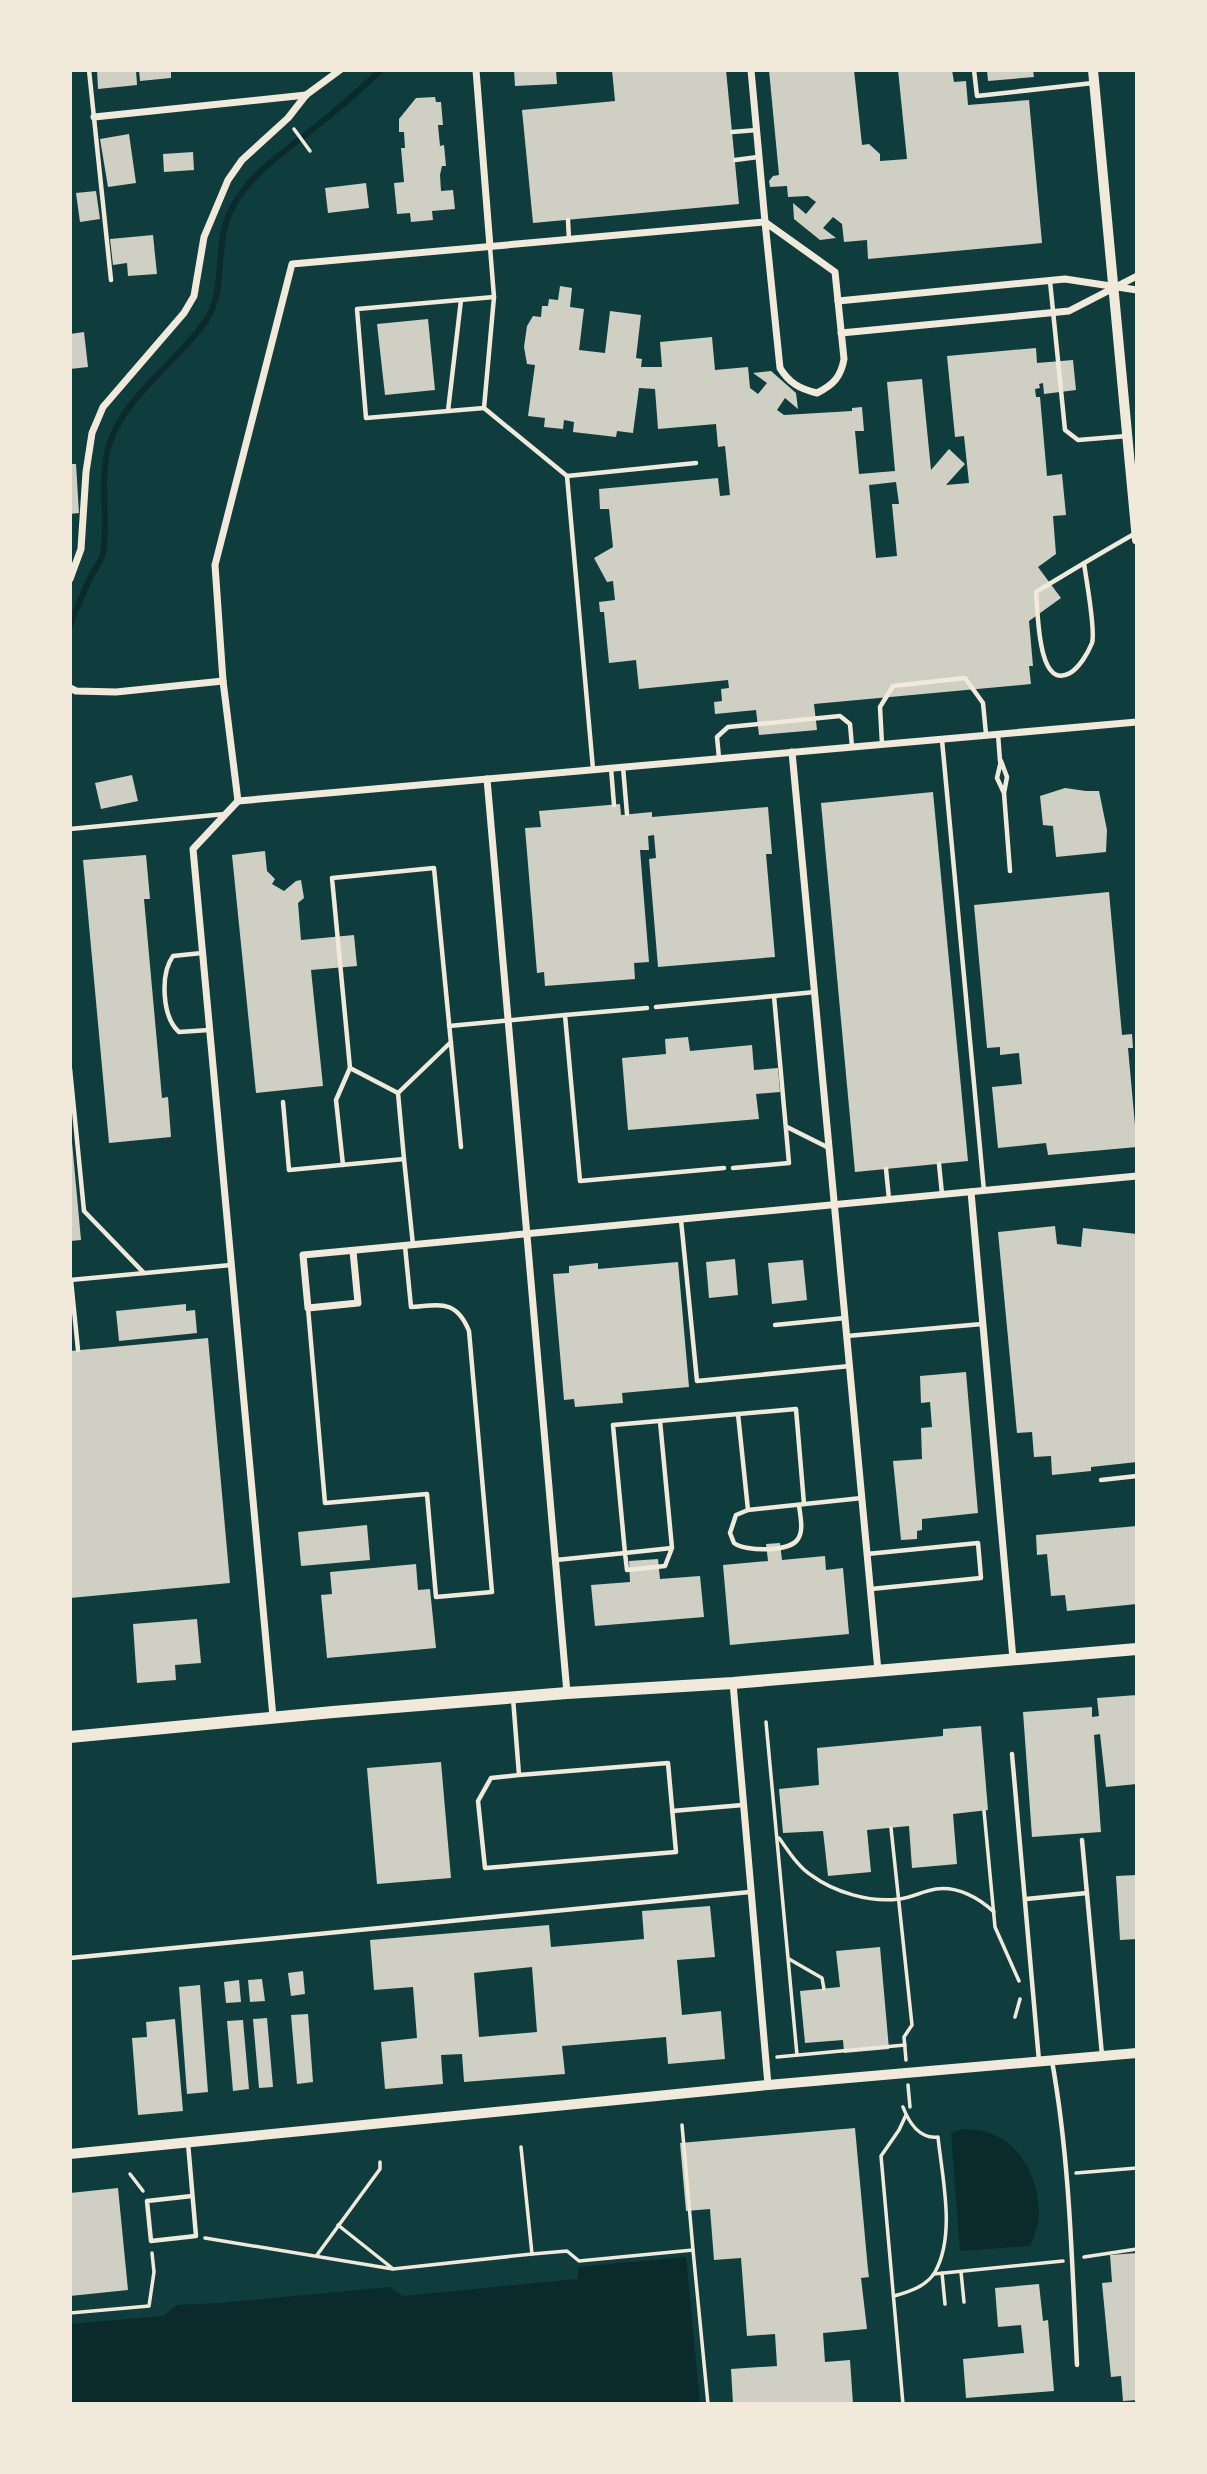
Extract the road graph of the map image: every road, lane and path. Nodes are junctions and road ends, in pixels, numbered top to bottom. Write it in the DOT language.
graph roads {
  1 [pos="89,70"];
  2 [pos="340,70"];
  3 [pos="476,70"];
  4 [pos="751,70"];
  5 [pos="974,70"];
  6 [pos="1093,70"];
  7 [pos="1094,83"];
  8 [pos="306,95"];
  9 [pos="94,117"];
  10 [pos="293,129"];
  11 [pos="757,130"];
  12 [pos="732,132"];
  13 [pos="309,150"];
  14 [pos="759,157"];
  15 [pos="735,160"];
  16 [pos="568,220"];
  17 [pos="765,222"];
  18 [pos="569,240"];
  19 [pos="490,247"];
  20 [pos="1137,276"];
  21 [pos="111,280"];
  22 [pos="1050,281"];
  23 [pos="1113,288"];
  24 [pos="1137,290"];
  25 [pos="494,297"];
  26 [pos="461,300"];
  27 [pos="838,301"];
  28 [pos="1053,312"];
  29 [pos="841,333"];
  30 [pos="484,408"];
  31 [pos="448,411"];
  32 [pos="1127,438"];
  33 [pos="1137,447"];
  34 [pos="696,463"];
  35 [pos="567,476"];
  36 [pos="1136,533"];
  37 [pos="1137,540"];
  38 [pos="1084,563"];
  39 [pos="70,579"];
  40 [pos="222,681"];
  41 [pos="70,688"];
  42 [pos="1137,722"];
  43 [pos="998,734"];
  44 [pos="986,735"];
  45 [pos="942,739"];
  46 [pos="882,744"];
  47 [pos="852,747"];
  48 [pos="792,752"];
  49 [pos="719,759"];
  50 [pos="1000,761"];
  51 [pos="623,767"];
  52 [pos="611,768"];
  53 [pos="593,770"];
  54 [pos="487,779"];
  55 [pos="1004,793"];
  56 [pos="238,801"];
  57 [pos="614,805"];
  58 [pos="226,814"];
  59 [pos="627,814"];
  60 [pos="70,829"];
  61 [pos="1010,871"];
  62 [pos="202,953"];
  63 [pos="815,992"];
  64 [pos="774,996"];
  65 [pos="656,1007"];
  66 [pos="648,1008"];
  67 [pos="565,1015"];
  68 [pos="508,1020"];
  69 [pos="449,1026"];
  70 [pos="210,1030"];
  71 [pos="450,1042"];
  72 [pos="350,1068"];
  73 [pos="70,1069"];
  74 [pos="398,1093"];
  75 [pos="283,1102"];
  76 [pos="786,1127"];
  77 [pos="461,1147"];
  78 [pos="830,1148"];
  79 [pos="404,1159"];
  80 [pos="939,1164"];
  81 [pos="343,1165"];
  82 [pos="724,1168"];
  83 [pos="733,1168"];
  84 [pos="886,1169"];
  85 [pos="1137,1176"];
  86 [pos="984,1191"];
  87 [pos="971,1192"];
  88 [pos="942,1195"];
  89 [pos="889,1200"];
  90 [pos="835,1205"];
  91 [pos="681,1220"];
  92 [pos="527,1234"];
  93 [pos="409,1245"];
  94 [pos="353,1251"];
  95 [pos="231,1265"];
  96 [pos="144,1273"];
  97 [pos="70,1280"];
  98 [pos="308,1308"];
  99 [pos="845,1318"];
  100 [pos="983,1324"];
  101 [pos="775,1325"];
  102 [pos="847,1336"];
  103 [pos="78,1350"];
  104 [pos="850,1366"];
  105 [pos="738,1414"];
  106 [pos="660,1421"];
  107 [pos="1137,1476"];
  108 [pos="1101,1480"];
  109 [pos="862,1498"];
  110 [pos="802,1504"];
  111 [pos="748,1510"];
  112 [pos="672,1548"];
  113 [pos="625,1553"];
  114 [pos="867,1554"];
  115 [pos="556,1559"];
  116 [pos="870,1589"];
  117 [pos="1137,1649"];
  118 [pos="1013,1659"];
  119 [pos="878,1671"];
  120 [pos="733,1683"];
  121 [pos="567,1693"];
  122 [pos="513,1697"];
  123 [pos="273,1717"];
  124 [pos="766,1722"];
  125 [pos="70,1737"];
  126 [pos="1012,1754"];
  127 [pos="519,1775"];
  128 [pos="744,1805"];
  129 [pos="672,1811"];
  130 [pos="984,1811"];
  131 [pos="891,1828"];
  132 [pos="778,1837"];
  133 [pos="1082,1840"];
  134 [pos="751,1892"];
  135 [pos="1087,1893"];
  136 [pos="900,1899"];
  137 [pos="1026,1899"];
  138 [pos="994,1912"];
  139 [pos="70,1958"];
  140 [pos="789,1959"];
  141 [pos="1020,1984"];
  142 [pos="824,1989"];
  143 [pos="1021,1997"];
  144 [pos="1015,2017"];
  145 [pos="905,2045"];
  146 [pos="1137,2053"];
  147 [pos="797,2055"];
  148 [pos="1102,2056"];
  149 [pos="765,2058"];
  150 [pos="1051,2060"];
  151 [pos="1039,2062"];
  152 [pos="907,2074"];
  153 [pos="768,2085"];
  154 [pos="903,2107"];
  155 [pos="910,2107"];
  156 [pos="906,2115"];
  157 [pos="682,2125"];
  158 [pos="188,2142"];
  159 [pos="521,2147"];
  160 [pos="70,2154"];
  161 [pos="380,2162"];
  162 [pos="1137,2168"];
  163 [pos="130,2174"];
  164 [pos="1065,2174"];
  165 [pos="192,2196"];
  166 [pos="147,2201"];
  167 [pos="338,2225"];
  168 [pos="196,2236"];
  169 [pos="151,2241"];
  170 [pos="693,2249"];
  171 [pos="1137,2249"];
  172 [pos="531,2254"];
  173 [pos="317,2256"];
  174 [pos="1072,2260"];
  175 [pos="393,2269"];
  176 [pos="961,2272"];
  177 [pos="942,2273"];
  178 [pos="934,2274"];
  179 [pos="894,2296"];
  180 [pos="964,2302"];
  181 [pos="946,2304"];
  182 [pos="70,2313"];
  183 [pos="1077,2365"];
  184 [pos="708,2404"];
  185 [pos="903,2404"];
  1 -- 9 [label="lane"];
  2 -- 8 [label="street"];
  3 -- 19 [label="street"];
  4 -- 11 [label="street"];
  5 -- 7 [label="lane"];
  6 -- 7 [label="street"];
  7 -- 23 [label="street"];
  8 -- 9 [label="street"];
  8 -- 39 [label="street"];
  9 -- 21 [label="lane"];
  10 -- 13 [label="path"];
  11 -- 12 [label="lane"];
  11 -- 14 [label="street"];
  14 -- 15 [label="lane"];
  14 -- 17 [label="street"];
  16 -- 18 [label="lane"];
  17 -- 18 [label="street"];
  17 -- 27 [label="street"];
  17 -- 29 [label="street"];
  18 -- 19 [label="street"];
  19 -- 25 [label="lane"];
  19 -- 40 [label="street"];
  20 -- 23 [label="street"];
  22 -- 23 [label="street"];
  22 -- 27 [label="street"];
  22 -- 28 [label="lane"];
  23 -- 24 [label="street"];
  23 -- 28 [label="street"];
  23 -- 32 [label="street"];
  25 -- 26 [label="lane"];
  25 -- 30 [label="lane"];
  26 -- 31 [label="lane"];
  26 -- 31 [label="lane"];
  27 -- 29 [label="street"];
  28 -- 29 [label="street"];
  28 -- 32 [label="lane"];
  30 -- 31 [label="lane"];
  30 -- 35 [label="lane"];
  32 -- 33 [label="lane"];
  32 -- 36 [label="street"];
  34 -- 35 [label="lane"];
  35 -- 53 [label="lane"];
  36 -- 37 [label="street"];
  36 -- 38 [label="lane"];
  38 -- 38 [label="lane"];
  40 -- 41 [label="street"];
  40 -- 56 [label="street"];
  42 -- 43 [label="street"];
  43 -- 44 [label="street"];
  43 -- 50 [label="lane"];
  44 -- 45 [label="street"];
  44 -- 46 [label="lane"];
  45 -- 46 [label="street"];
  45 -- 86 [label="lane"];
  46 -- 47 [label="street"];
  47 -- 48 [label="street"];
  47 -- 49 [label="lane"];
  48 -- 49 [label="street"];
  48 -- 63 [label="street"];
  49 -- 51 [label="street"];
  50 -- 55 [label="lane"];
  50 -- 55 [label="lane"];
  51 -- 52 [label="street"];
  51 -- 59 [label="lane"];
  52 -- 53 [label="street"];
  52 -- 57 [label="lane"];
  53 -- 54 [label="street"];
  54 -- 56 [label="street"];
  54 -- 68 [label="street"];
  55 -- 61 [label="lane"];
  56 -- 58 [label="street"];
  58 -- 60 [label="lane"];
  58 -- 62 [label="street"];
  62 -- 70 [label="street"];
  62 -- 70 [label="lane"];
  63 -- 64 [label="lane"];
  63 -- 78 [label="street"];
  64 -- 65 [label="lane"];
  64 -- 76 [label="lane"];
  66 -- 67 [label="lane"];
  67 -- 68 [label="lane"];
  67 -- 82 [label="lane"];
  68 -- 69 [label="lane"];
  68 -- 92 [label="street"];
  69 -- 71 [label="lane"];
  69 -- 72 [label="lane"];
  70 -- 95 [label="street"];
  71 -- 74 [label="lane"];
  71 -- 77 [label="lane"];
  72 -- 74 [label="lane"];
  72 -- 81 [label="lane"];
  73 -- 96 [label="lane"];
  74 -- 79 [label="lane"];
  75 -- 81 [label="lane"];
  76 -- 78 [label="lane"];
  76 -- 83 [label="lane"];
  78 -- 90 [label="street"];
  79 -- 81 [label="lane"];
  79 -- 93 [label="lane"];
  80 -- 88 [label="lane"];
  84 -- 89 [label="lane"];
  85 -- 86 [label="street"];
  86 -- 87 [label="street"];
  87 -- 88 [label="street"];
  87 -- 100 [label="street"];
  88 -- 89 [label="street"];
  89 -- 90 [label="street"];
  90 -- 91 [label="street"];
  90 -- 99 [label="street"];
  91 -- 92 [label="street"];
  91 -- 104 [label="lane"];
  92 -- 93 [label="street"];
  92 -- 115 [label="street"];
  93 -- 94 [label="street"];
  93 -- 98 [label="lane"];
  94 -- 98 [label="street"];
  94 -- 98 [label="street"];
  95 -- 96 [label="lane"];
  95 -- 123 [label="street"];
  96 -- 97 [label="lane"];
  97 -- 103 [label="lane"];
  99 -- 101 [label="lane"];
  99 -- 102 [label="street"];
  100 -- 102 [label="lane"];
  100 -- 118 [label="street"];
  102 -- 104 [label="street"];
  104 -- 109 [label="street"];
  105 -- 106 [label="lane"];
  105 -- 110 [label="lane"];
  105 -- 111 [label="lane"];
  106 -- 112 [label="lane"];
  106 -- 113 [label="lane"];
  107 -- 108 [label="lane"];
  109 -- 110 [label="lane"];
  109 -- 114 [label="street"];
  110 -- 111 [label="lane"];
  110 -- 111 [label="lane"];
  112 -- 113 [label="lane"];
  112 -- 113 [label="lane"];
  113 -- 115 [label="lane"];
  114 -- 116 [label="street"];
  114 -- 116 [label="lane"];
  115 -- 121 [label="street"];
  116 -- 119 [label="street"];
  117 -- 118 [label="main road"];
  118 -- 119 [label="main road"];
  119 -- 120 [label="main road"];
  120 -- 121 [label="main road"];
  120 -- 128 [label="street"];
  121 -- 122 [label="main road"];
  122 -- 123 [label="main road"];
  122 -- 127 [label="lane"];
  123 -- 125 [label="main road"];
  124 -- 132 [label="path"];
  126 -- 137 [label="lane"];
  127 -- 129 [label="lane"];
  127 -- 129 [label="lane"];
  128 -- 129 [label="lane"];
  128 -- 134 [label="street"];
  130 -- 138 [label="path"];
  131 -- 136 [label="path"];
  132 -- 136 [label="path"];
  132 -- 140 [label="path"];
  133 -- 135 [label="lane"];
  134 -- 139 [label="lane"];
  134 -- 149 [label="street"];
  135 -- 137 [label="lane"];
  135 -- 148 [label="lane"];
  136 -- 138 [label="path"];
  136 -- 145 [label="path"];
  137 -- 151 [label="lane"];
  138 -- 141 [label="path"];
  140 -- 142 [label="path"];
  140 -- 147 [label="path"];
  143 -- 144 [label="path"];
  145 -- 147 [label="path"];
  145 -- 152 [label="path"];
  146 -- 148 [label="street"];
  147 -- 149 [label="path"];
  148 -- 150 [label="street"];
  149 -- 153 [label="street"];
  150 -- 151 [label="street"];
  150 -- 164 [label="lane"];
  151 -- 152 [label="street"];
  152 -- 153 [label="street"];
  152 -- 155 [label="path"];
  153 -- 158 [label="street"];
  154 -- 156 [label="path"];
  156 -- 178 [label="path"];
  156 -- 179 [label="path"];
  157 -- 170 [label="path"];
  158 -- 160 [label="street"];
  158 -- 165 [label="lane"];
  159 -- 172 [label="path"];
  161 -- 167 [label="path"];
  162 -- 164 [label="path"];
  163 -- 166 [label="path"];
  164 -- 174 [label="lane"];
  165 -- 166 [label="lane"];
  165 -- 168 [label="lane"];
  166 -- 169 [label="lane"];
  167 -- 173 [label="path"];
  167 -- 175 [label="path"];
  168 -- 169 [label="lane"];
  168 -- 173 [label="path"];
  169 -- 182 [label="path"];
  170 -- 172 [label="path"];
  170 -- 184 [label="path"];
  171 -- 174 [label="path"];
  172 -- 175 [label="path"];
  173 -- 175 [label="path"];
  174 -- 176 [label="path"];
  174 -- 183 [label="lane"];
  176 -- 177 [label="path"];
  176 -- 180 [label="path"];
  177 -- 178 [label="path"];
  177 -- 181 [label="path"];
  178 -- 179 [label="path"];
  179 -- 185 [label="path"];
}
